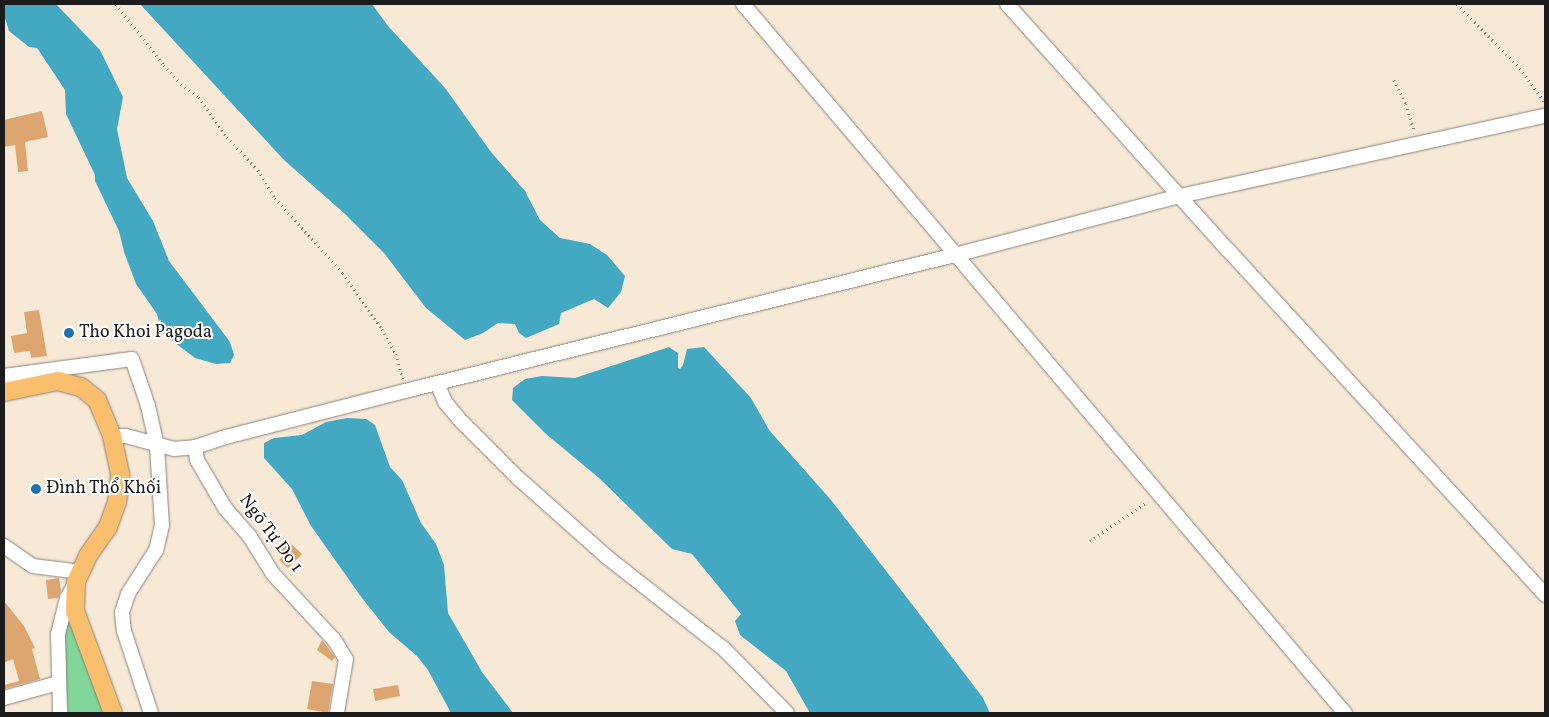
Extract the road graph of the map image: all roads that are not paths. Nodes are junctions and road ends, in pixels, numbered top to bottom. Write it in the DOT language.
graph roads {
  1 [pos="743,4"];
  2 [pos="1007,4"];
  3 [pos="1545,116"];
  4 [pos="1180,196"];
  5 [pos="955,255"];
  6 [pos="4,376"];
  7 [pos="437,383"];
  8 [pos="4,392"];
  9 [pos="112,436"];
  10 [pos="157,446"];
  11 [pos="195,447"];
  12 [pos="4,546"];
  13 [pos="81,572"];
  14 [pos="1545,595"];
  15 [pos="58,683"];
  16 [pos="4,698"];
  17 [pos="60,713"];
  18 [pos="113,713"];
  19 [pos="151,713"];
  20 [pos="338,713"];
  21 [pos="787,713"];
  22 [pos="1345,713"];
  1 -- 5 [label="street"];
  2 -- 4 [label="street"];
  3 -- 4 [label="street"];
  4 -- 5 [label="street"];
  4 -- 14 [label="street"];
  5 -- 7 [label="street"];
  5 -- 22 [label="street"];
  6 -- 10 [label="street"];
  7 -- 11 [label="street"];
  7 -- 21 [label="street"];
  8 -- 9 [label="main road"];
  9 -- 10 [label="street"];
  9 -- 13 [label="main road"];
  10 -- 11 [label="street"];
  10 -- 19 [label="street"];
  11 -- 20 [label="street, Ngõ Tự Do 1"];
  12 -- 13 [label="street"];
  13 -- 15 [label="street"];
  13 -- 18 [label="main road"];
  15 -- 16 [label="street"];
  15 -- 17 [label="street"];
}
